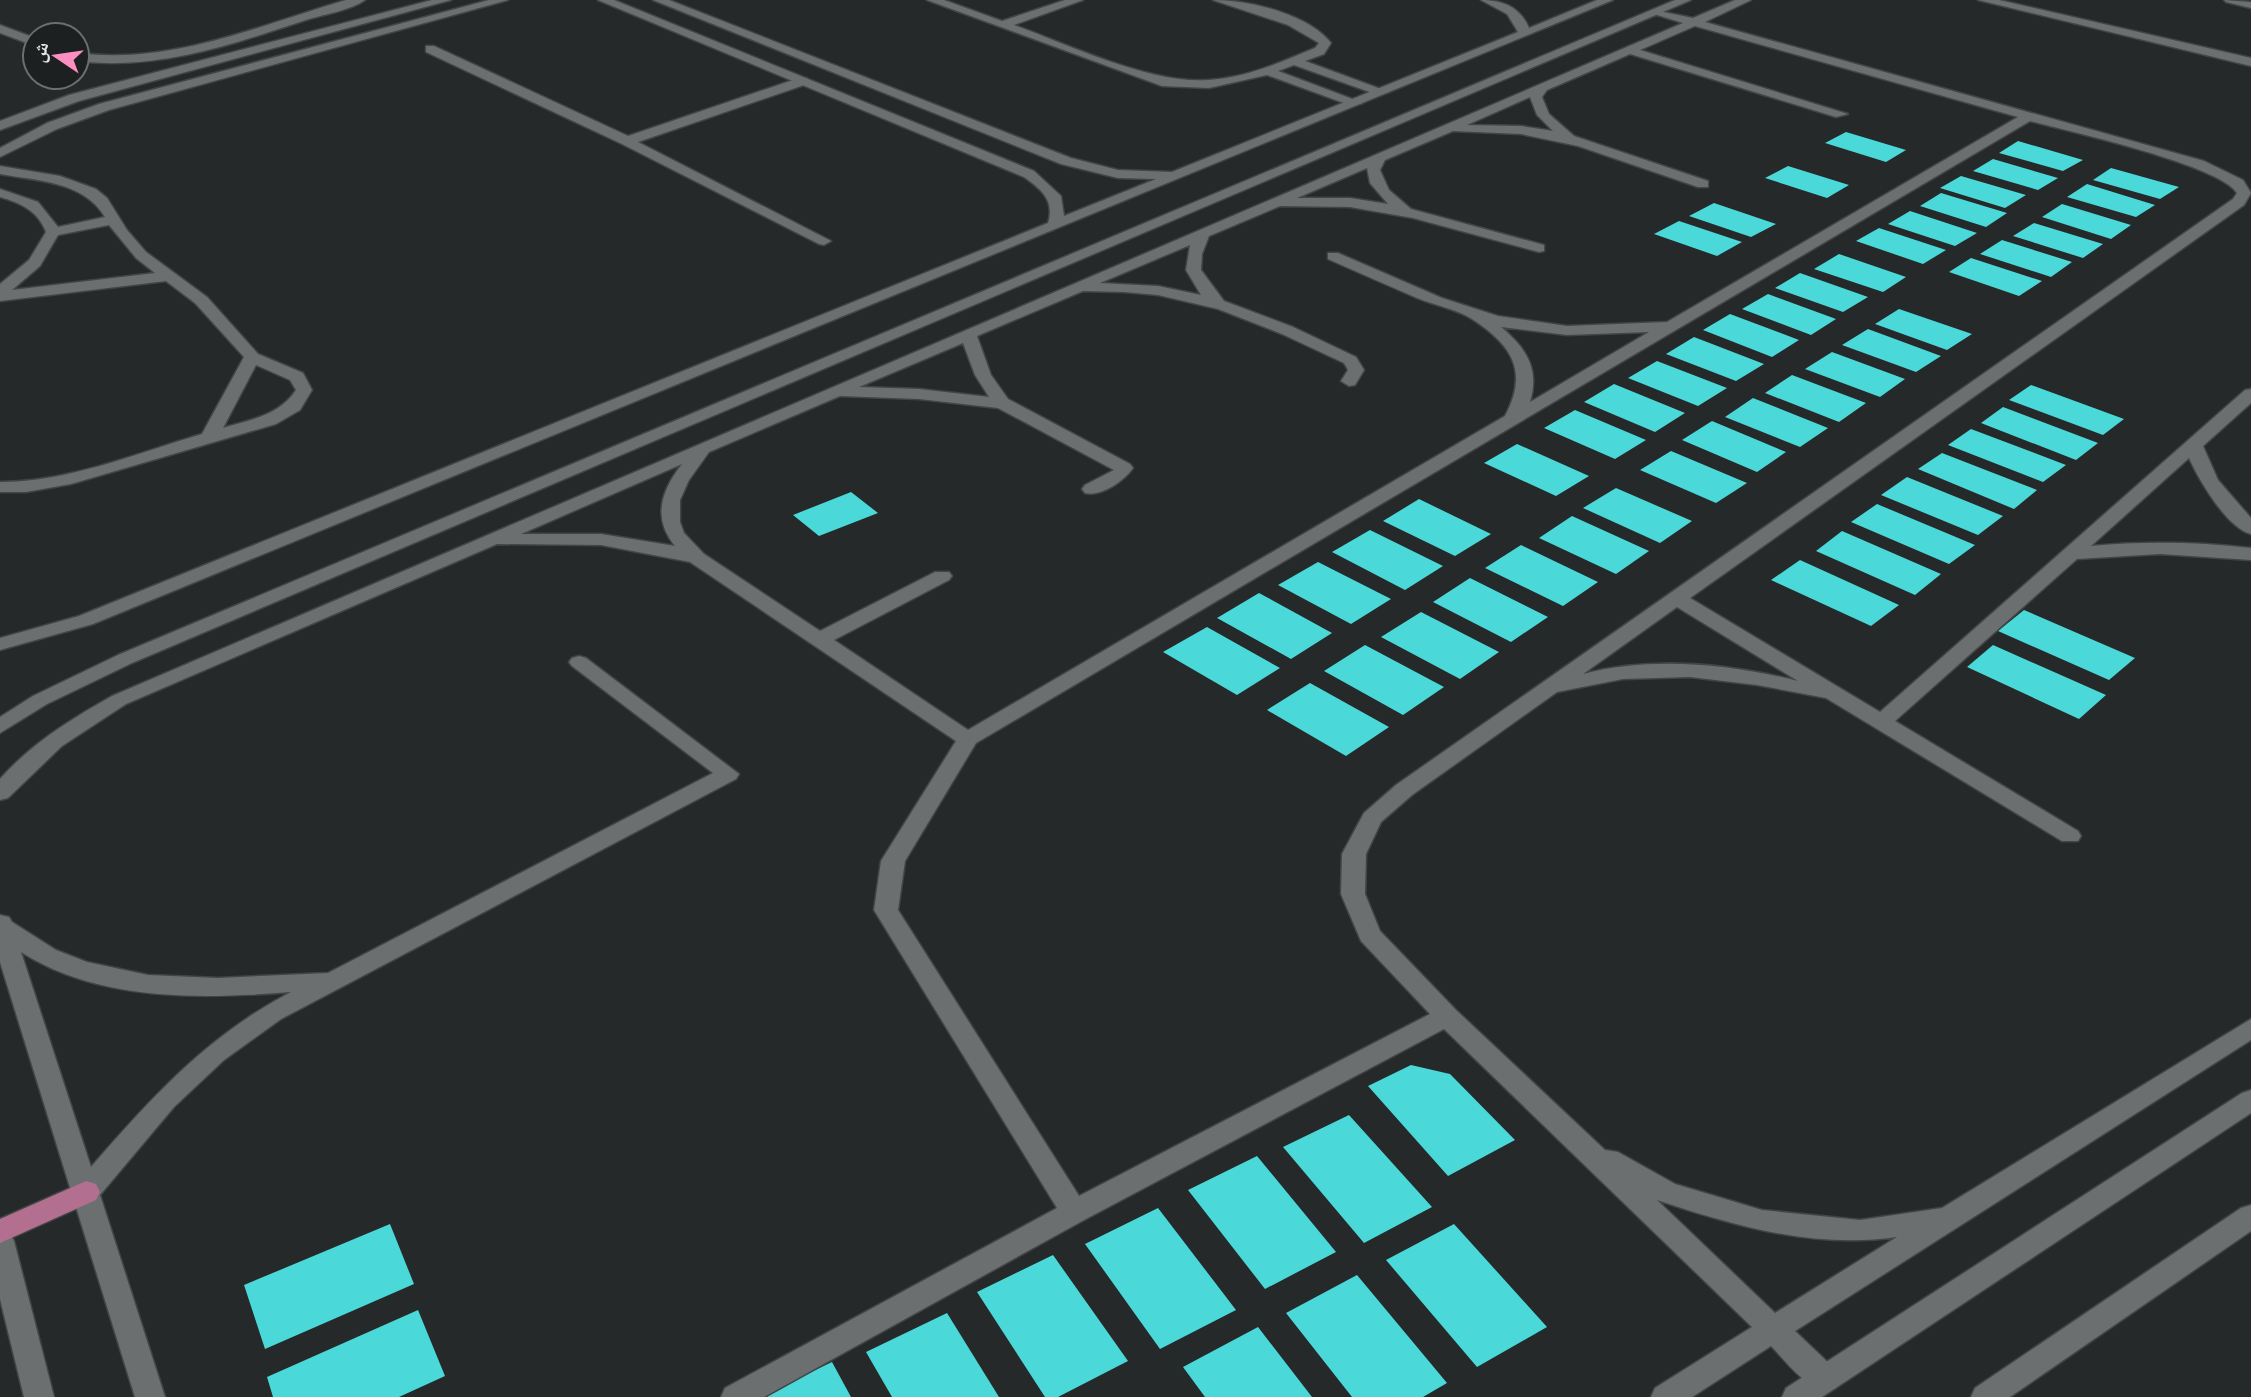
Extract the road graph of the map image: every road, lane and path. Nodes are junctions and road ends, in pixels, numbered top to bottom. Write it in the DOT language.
graph roads {
  1 [pos="359,0"];
  2 [pos="365,0"];
  3 [pos="445,0"];
  4 [pos="502,0"];
  5 [pos="604,0"];
  6 [pos="659,0"];
  7 [pos="933,0"];
  8 [pos="1077,0"];
  9 [pos="1219,0"];
  10 [pos="1487,0"];
  11 [pos="1607,0"];
  12 [pos="1685,0"];
  13 [pos="1745,0"];
  14 [pos="1984,0"];
  15 [pos="2230,0"];
  16 [pos="2251,5"];
  17 [pos="1658,12"];
  18 [pos="1694,22"];
  19 [pos="1001,25"];
  20 [pos="0,29"];
  21 [pos="1524,34"];
  22 [pos="21,37"];
  23 [pos="269,46"];
  24 [pos="430,49"];
  25 [pos="1629,50"];
  26 [pos="91,58"];
  27 [pos="1293,61"];
  28 [pos="2251,62"];
  29 [pos="1266,71"];
  30 [pos="803,82"];
  31 [pos="1542,88"];
  32 [pos="1384,92"];
  33 [pos="1357,103"];
  34 [pos="1428,108"];
  35 [pos="1841,114"];
  36 [pos="2029,116"];
  37 [pos="0,126"];
  38 [pos="1441,131"];
  39 [pos="1576,140"];
  40 [pos="627,141"];
  41 [pos="0,153"];
  42 [pos="1380,157"];
  43 [pos="0,170"];
  44 [pos="39,175"];
  45 [pos="1179,175"];
  46 [pos="1703,184"];
  47 [pos="3,194"];
  48 [pos="1265,205"];
  49 [pos="1405,210"];
  50 [pos="113,220"];
  51 [pos="1054,226"];
  52 [pos="53,232"];
  53 [pos="1203,234"];
  54 [pos="824,241"];
  55 [pos="1539,248"];
  56 [pos="1333,256"];
  57 [pos="169,276"];
  58 [pos="1073,290"];
  59 [pos="0,294"];
  60 [pos="1216,301"];
  61 [pos="1473,314"];
  62 [pos="1674,325"];
  63 [pos="968,334"];
  64 [pos="253,357"];
  65 [pos="1349,381"];
  66 [pos="836,391"];
  67 [pos="2251,394"];
  68 [pos="1002,403"];
  69 [pos="1512,419"];
  70 [pos="209,438"];
  71 [pos="2193,445"];
  72 [pos="706,447"];
  73 [pos="0,487"];
  74 [pos="1091,489"];
  75 [pos="2251,528"];
  76 [pos="484,543"];
  77 [pos="2070,554"];
  78 [pos="2251,554"];
  79 [pos="697,558"];
  80 [pos="942,576"];
  81 [pos="1677,598"];
  82 [pos="821,639"];
  83 [pos="0,644"];
  84 [pos="579,662"];
  85 [pos="1547,690"];
  86 [pos="40,700"];
  87 [pos="1850,701"];
  88 [pos="0,709"];
  89 [pos="1882,721"];
  90 [pos="0,726"];
  91 [pos="968,739"];
  92 [pos="0,793"];
  93 [pos="2070,836"];
  94 [pos="1,925"];
  95 [pos="332,979"];
  96 [pos="1447,1016"];
  97 [pos="2251,1028"];
  98 [pos="2251,1100"];
  99 [pos="1582,1146"];
  100 [pos="86,1192"];
  101 [pos="1074,1212"];
  102 [pos="2251,1216"];
  103 [pos="1949,1218"];
  104 [pos="0,1232"];
  105 [pos="0,1241"];
  106 [pos="1774,1329"];
  107 [pos="1825,1379"];
  108 [pos="38,1397"];
  109 [pos="150,1397"];
  110 [pos="736,1397"];
  111 [pos="1666,1397"];
  112 [pos="1797,1397"];
  113 [pos="1986,1397"];
  1 -- 26 [label="street"];
  2 -- 23 [label="street"];
  3 -- 23 [label="street"];
  4 -- 41 [label="street"];
  5 -- 30 [label="street"];
  6 -- 45 [label="street"];
  7 -- 19 [label="street"];
  8 -- 19 [label="street"];
  9 -- 27 [label="street"];
  10 -- 21 [label="street"];
  11 -- 21 [label="street"];
  12 -- 17 [label="street"];
  13 -- 18 [label="street"];
  14 -- 28 [label="street"];
  15 -- 16 [label="street"];
  17 -- 18 [label="street"];
  17 -- 34 [label="street"];
  18 -- 25 [label="street"];
  18 -- 36 [label="street"];
  19 -- 29 [label="street"];
  20 -- 22 [label="street"];
  21 -- 32 [label="street"];
  23 -- 37 [label="street"];
  24 -- 40 [label="street"];
  25 -- 31 [label="street"];
  25 -- 35 [label="street"];
  27 -- 29 [label="street"];
  27 -- 32 [label="street"];
  29 -- 33 [label="street"];
  30 -- 40 [label="street"];
  30 -- 51 [label="street"];
  31 -- 38 [label="street"];
  31 -- 39 [label="street"];
  32 -- 33 [label="street"];
  32 -- 34 [label="street"];
  33 -- 45 [label="street"];
  34 -- 86 [label="street"];
  36 -- 62 [label="street"];
  36 -- 81 [label="street"];
  38 -- 39 [label="street"];
  38 -- 42 [label="street"];
  39 -- 46 [label="street"];
  40 -- 54 [label="street"];
  42 -- 48 [label="street"];
  42 -- 49 [label="street"];
  43 -- 44 [label="street"];
  44 -- 47 [label="street"];
  44 -- 50 [label="street"];
  45 -- 51 [label="street"];
  47 -- 52 [label="street"];
  48 -- 49 [label="street"];
  48 -- 53 [label="street"];
  49 -- 55 [label="street"];
  50 -- 52 [label="street"];
  50 -- 57 [label="street"];
  51 -- 83 [label="street"];
  52 -- 59 [label="street"];
  53 -- 58 [label="street"];
  53 -- 60 [label="street"];
  56 -- 61 [label="street"];
  57 -- 59 [label="street"];
  57 -- 64 [label="street"];
  58 -- 60 [label="street"];
  58 -- 63 [label="street"];
  60 -- 65 [label="street"];
  61 -- 62 [label="street"];
  61 -- 69 [label="street"];
  62 -- 69 [label="street"];
  63 -- 66 [label="street"];
  63 -- 68 [label="street"];
  64 -- 70 [label="street"];
  64 -- 70 [label="street"];
  66 -- 68 [label="street"];
  66 -- 72 [label="street"];
  67 -- 71 [label="street"];
  68 -- 74 [label="street"];
  69 -- 91 [label="street"];
  70 -- 73 [label="street"];
  71 -- 75 [label="street"];
  71 -- 77 [label="street"];
  72 -- 76 [label="street"];
  72 -- 79 [label="street"];
  76 -- 79 [label="street"];
  76 -- 92 [label="street"];
  77 -- 78 [label="street"];
  77 -- 89 [label="street"];
  79 -- 82 [label="street"];
  80 -- 82 [label="street"];
  81 -- 85 [label="street"];
  81 -- 87 [label="street"];
  82 -- 91 [label="street"];
  84 -- 95 [label="street"];
  85 -- 87 [label="street"];
  85 -- 96 [label="street"];
  86 -- 88 [label="street"];
  86 -- 90 [label="street"];
  87 -- 89 [label="street"];
  89 -- 93 [label="street"];
  91 -- 101 [label="street"];
  94 -- 95 [label="street"];
  94 -- 100 [label="street"];
  95 -- 100 [label="street"];
  96 -- 99 [label="street"];
  96 -- 101 [label="street"];
  97 -- 103 [label="street"];
  98 -- 107 [label="street"];
  99 -- 103 [label="street"];
  99 -- 106 [label="street"];
  100 -- 104 [label="main road"];
  100 -- 109 [label="street"];
  101 -- 110 [label="street"];
  102 -- 113 [label="street"];
  103 -- 106 [label="street"];
  105 -- 108 [label="street"];
  106 -- 107 [label="street"];
  106 -- 111 [label="street"];
  107 -- 112 [label="street"];
}
